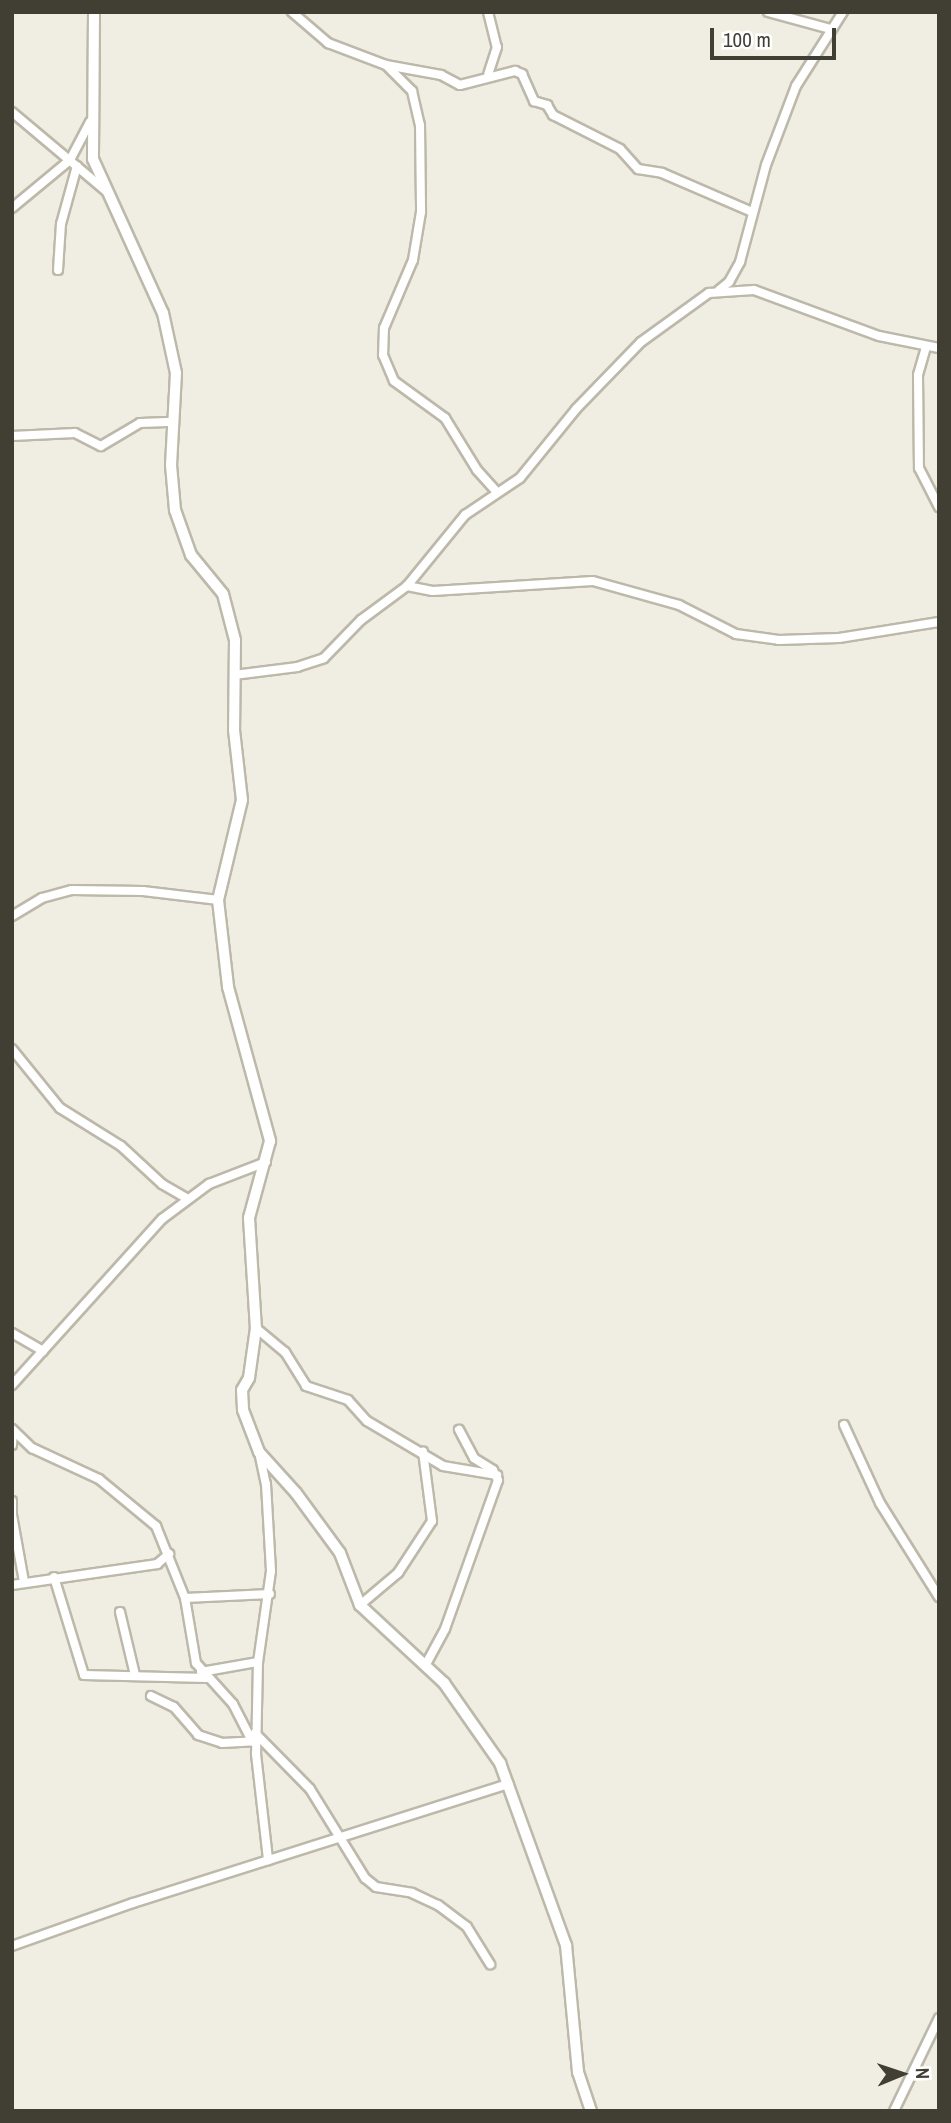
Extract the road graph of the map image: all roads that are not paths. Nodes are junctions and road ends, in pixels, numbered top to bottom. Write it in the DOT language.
graph roads {
  1 [pos="94,12"];
  2 [pos="292,12"];
  3 [pos="488,12"];
  4 [pos="768,12"];
  5 [pos="843,12"];
  6 [pos="830,29"];
  7 [pos="386,65"];
  8 [pos="488,74"];
  9 [pos="12,112"];
  10 [pos="90,122"];
  11 [pos="74,163"];
  12 [pos="106,191"];
  13 [pos="12,208"];
  14 [pos="752,212"];
  15 [pos="58,270"];
  16 [pos="719,290"];
  17 [pos="926,347"];
  18 [pos="939,348"];
  19 [pos="174,422"];
  20 [pos="12,436"];
  21 [pos="497,492"];
  22 [pos="939,507"];
  23 [pos="407,586"];
  24 [pos="939,622"];
  25 [pos="234,675"];
  26 [pos="218,900"];
  27 [pos="12,916"];
  28 [pos="12,1049"];
  29 [pos="266,1162"];
  30 [pos="186,1198"];
  31 [pos="257,1328"];
  32 [pos="12,1333"];
  33 [pos="43,1351"];
  34 [pos="12,1385"];
  35 [pos="844,1425"];
  36 [pos="13,1430"];
  37 [pos="458,1430"];
  38 [pos="12,1445"];
  39 [pos="259,1452"];
  40 [pos="423,1452"];
  41 [pos="497,1475"];
  42 [pos="12,1501"];
  43 [pos="12,1514"];
  44 [pos="169,1554"];
  45 [pos="54,1577"];
  46 [pos="24,1582"];
  47 [pos="12,1585"];
  48 [pos="270,1594"];
  49 [pos="939,1597"];
  50 [pos="185,1598"];
  51 [pos="360,1605"];
  52 [pos="120,1612"];
  53 [pos="258,1662"];
  54 [pos="425,1666"];
  55 [pos="135,1675"];
  56 [pos="204,1675"];
  57 [pos="151,1696"];
  58 [pos="254,1738"];
  59 [pos="509,1784"];
  60 [pos="341,1836"];
  61 [pos="268,1860"];
  62 [pos="12,1946"];
  63 [pos="490,1964"];
  64 [pos="939,2018"];
  65 [pos="591,2111"];
  66 [pos="894,2111"];
  1 -- 10 [label="street"];
  2 -- 7 [label="street"];
  3 -- 8 [label="street"];
  4 -- 6 [label="street"];
  5 -- 6 [label="street"];
  6 -- 14 [label="street"];
  7 -- 8 [label="street"];
  7 -- 21 [label="street"];
  8 -- 14 [label="street"];
  9 -- 11 [label="street"];
  10 -- 11 [label="street"];
  10 -- 12 [label="street"];
  11 -- 12 [label="street"];
  11 -- 13 [label="street"];
  11 -- 15 [label="street"];
  12 -- 19 [label="street"];
  14 -- 16 [label="street"];
  16 -- 17 [label="street"];
  16 -- 21 [label="street"];
  17 -- 18 [label="street"];
  17 -- 22 [label="street"];
  19 -- 20 [label="street"];
  19 -- 25 [label="street"];
  21 -- 23 [label="street"];
  23 -- 24 [label="street"];
  23 -- 25 [label="street"];
  25 -- 26 [label="street"];
  26 -- 27 [label="street"];
  26 -- 29 [label="street"];
  28 -- 30 [label="street"];
  29 -- 30 [label="street"];
  29 -- 31 [label="street"];
  30 -- 33 [label="street"];
  31 -- 39 [label="street"];
  31 -- 40 [label="street"];
  32 -- 33 [label="street"];
  33 -- 34 [label="street"];
  35 -- 49 [label="street"];
  36 -- 38 [label="street"];
  36 -- 44 [label="street"];
  37 -- 41 [label="street"];
  39 -- 48 [label="street"];
  39 -- 51 [label="street"];
  40 -- 41 [label="street"];
  40 -- 51 [label="street"];
  41 -- 54 [label="street"];
  42 -- 43 [label="street"];
  43 -- 46 [label="street"];
  44 -- 45 [label="street"];
  44 -- 50 [label="street"];
  45 -- 46 [label="street"];
  45 -- 55 [label="street"];
  46 -- 47 [label="street"];
  48 -- 50 [label="street"];
  48 -- 53 [label="street"];
  50 -- 56 [label="street"];
  51 -- 54 [label="street"];
  52 -- 55 [label="street"];
  53 -- 56 [label="street"];
  53 -- 58 [label="street"];
  54 -- 59 [label="street"];
  55 -- 56 [label="street"];
  56 -- 58 [label="street"];
  57 -- 58 [label="street"];
  58 -- 60 [label="street"];
  58 -- 61 [label="street"];
  59 -- 60 [label="street"];
  59 -- 65 [label="street"];
  60 -- 61 [label="street"];
  60 -- 63 [label="street"];
  61 -- 62 [label="street"];
  64 -- 66 [label="street"];
}
